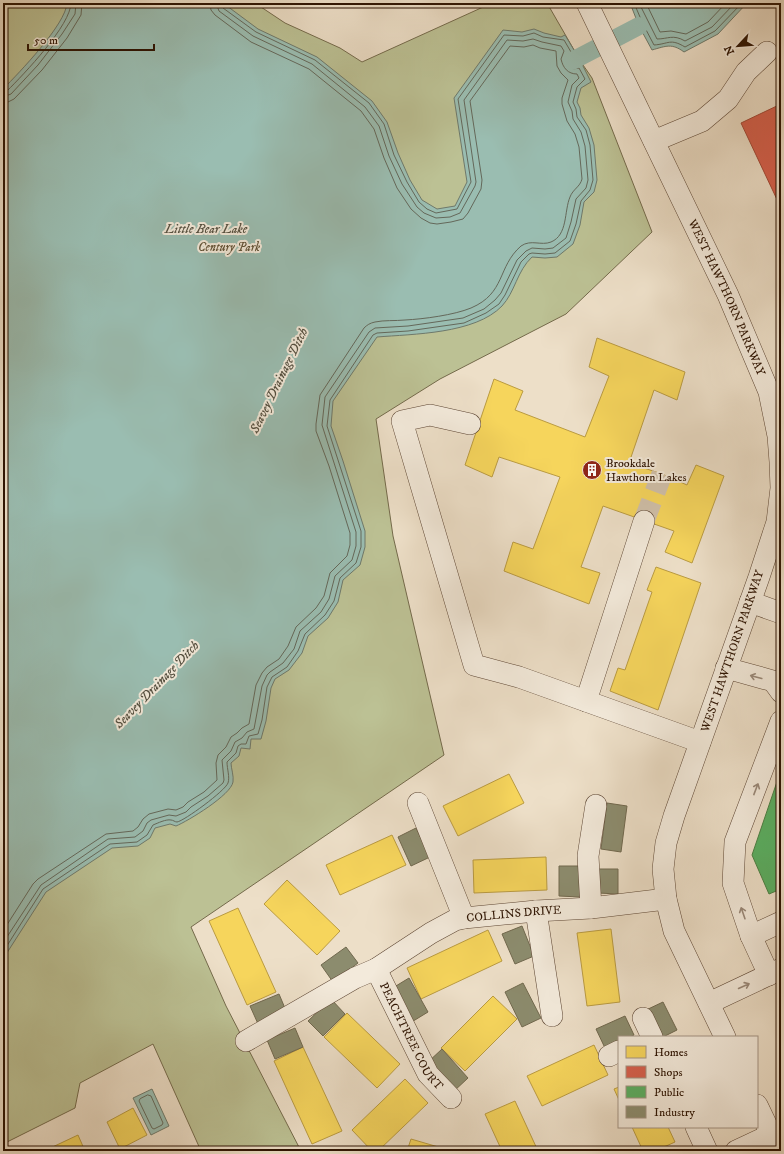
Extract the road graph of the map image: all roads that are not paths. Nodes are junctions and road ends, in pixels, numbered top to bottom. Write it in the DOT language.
graph roads {
  1 [pos="587,3"];
  2 [pos="767,52"];
  3 [pos="654,141"];
  4 [pos="470,424"];
  5 [pos="644,521"];
  6 [pos="750,602"];
  7 [pos="781,613"];
  8 [pos="726,668"];
  9 [pos="781,692"];
  10 [pos="586,701"];
  11 [pos="781,721"];
  12 [pos="700,742"];
  13 [pos="418,804"];
  14 [pos="596,805"];
  15 [pos="666,899"];
  16 [pos="591,908"];
  17 [pos="536,911"];
  18 [pos="464,918"];
  19 [pos="781,922"];
  20 [pos="751,936"];
  21 [pos="376,969"];
  22 [pos="775,972"];
  23 [pos="709,1003"];
  24 [pos="552,1016"];
  25 [pos="725,1036"];
  26 [pos="246,1041"];
  27 [pos="452,1098"];
  28 [pos="758,1107"];
  29 [pos="696,1128"];
  30 [pos="777,1138"];
  31 [pos="707,1151"];
  32 [pos="736,1151"];
  1 -- 3 [label="street, WEST HAWTHORN PARKWAY"];
  2 -- 3 [label="street"];
  3 -- 6 [label="street, WEST HAWTHORN PARKWAY"];
  4 -- 10 [label="street"];
  5 -- 10 [label="street"];
  6 -- 7 [label="street"];
  6 -- 8 [label="street, WEST HAWTHORN PARKWAY"];
  9 -- 8 [label="street, one-way"];
  8 -- 12 [label="street, WEST HAWTHORN PARKWAY"];
  10 -- 12 [label="street"];
  20 -- 11 [label="street, one-way"];
  12 -- 15 [label="street, WEST HAWTHORN PARKWAY"];
  13 -- 18 [label="street"];
  14 -- 16 [label="street"];
  15 -- 16 [label="street, COLLINS DRIVE"];
  15 -- 23 [label="street, WEST HAWTHORN PARKWAY"];
  16 -- 17 [label="street, COLLINS DRIVE"];
  17 -- 18 [label="street, COLLINS DRIVE"];
  17 -- 24 [label="street"];
  18 -- 21 [label="street, COLLINS DRIVE"];
  19 -- 20 [label="street"];
  20 -- 22 [label="street"];
  21 -- 26 [label="street, COLLINS DRIVE"];
  21 -- 27 [label="street, PEACHTREE COURT"];
  23 -- 22 [label="street, one-way"];
  23 -- 25 [label="street, WEST HAWTHORN PARKWAY"];
  28 -- 30 [label="street"];
  29 -- 31 [label="street"];
  30 -- 32 [label="street"];
}
